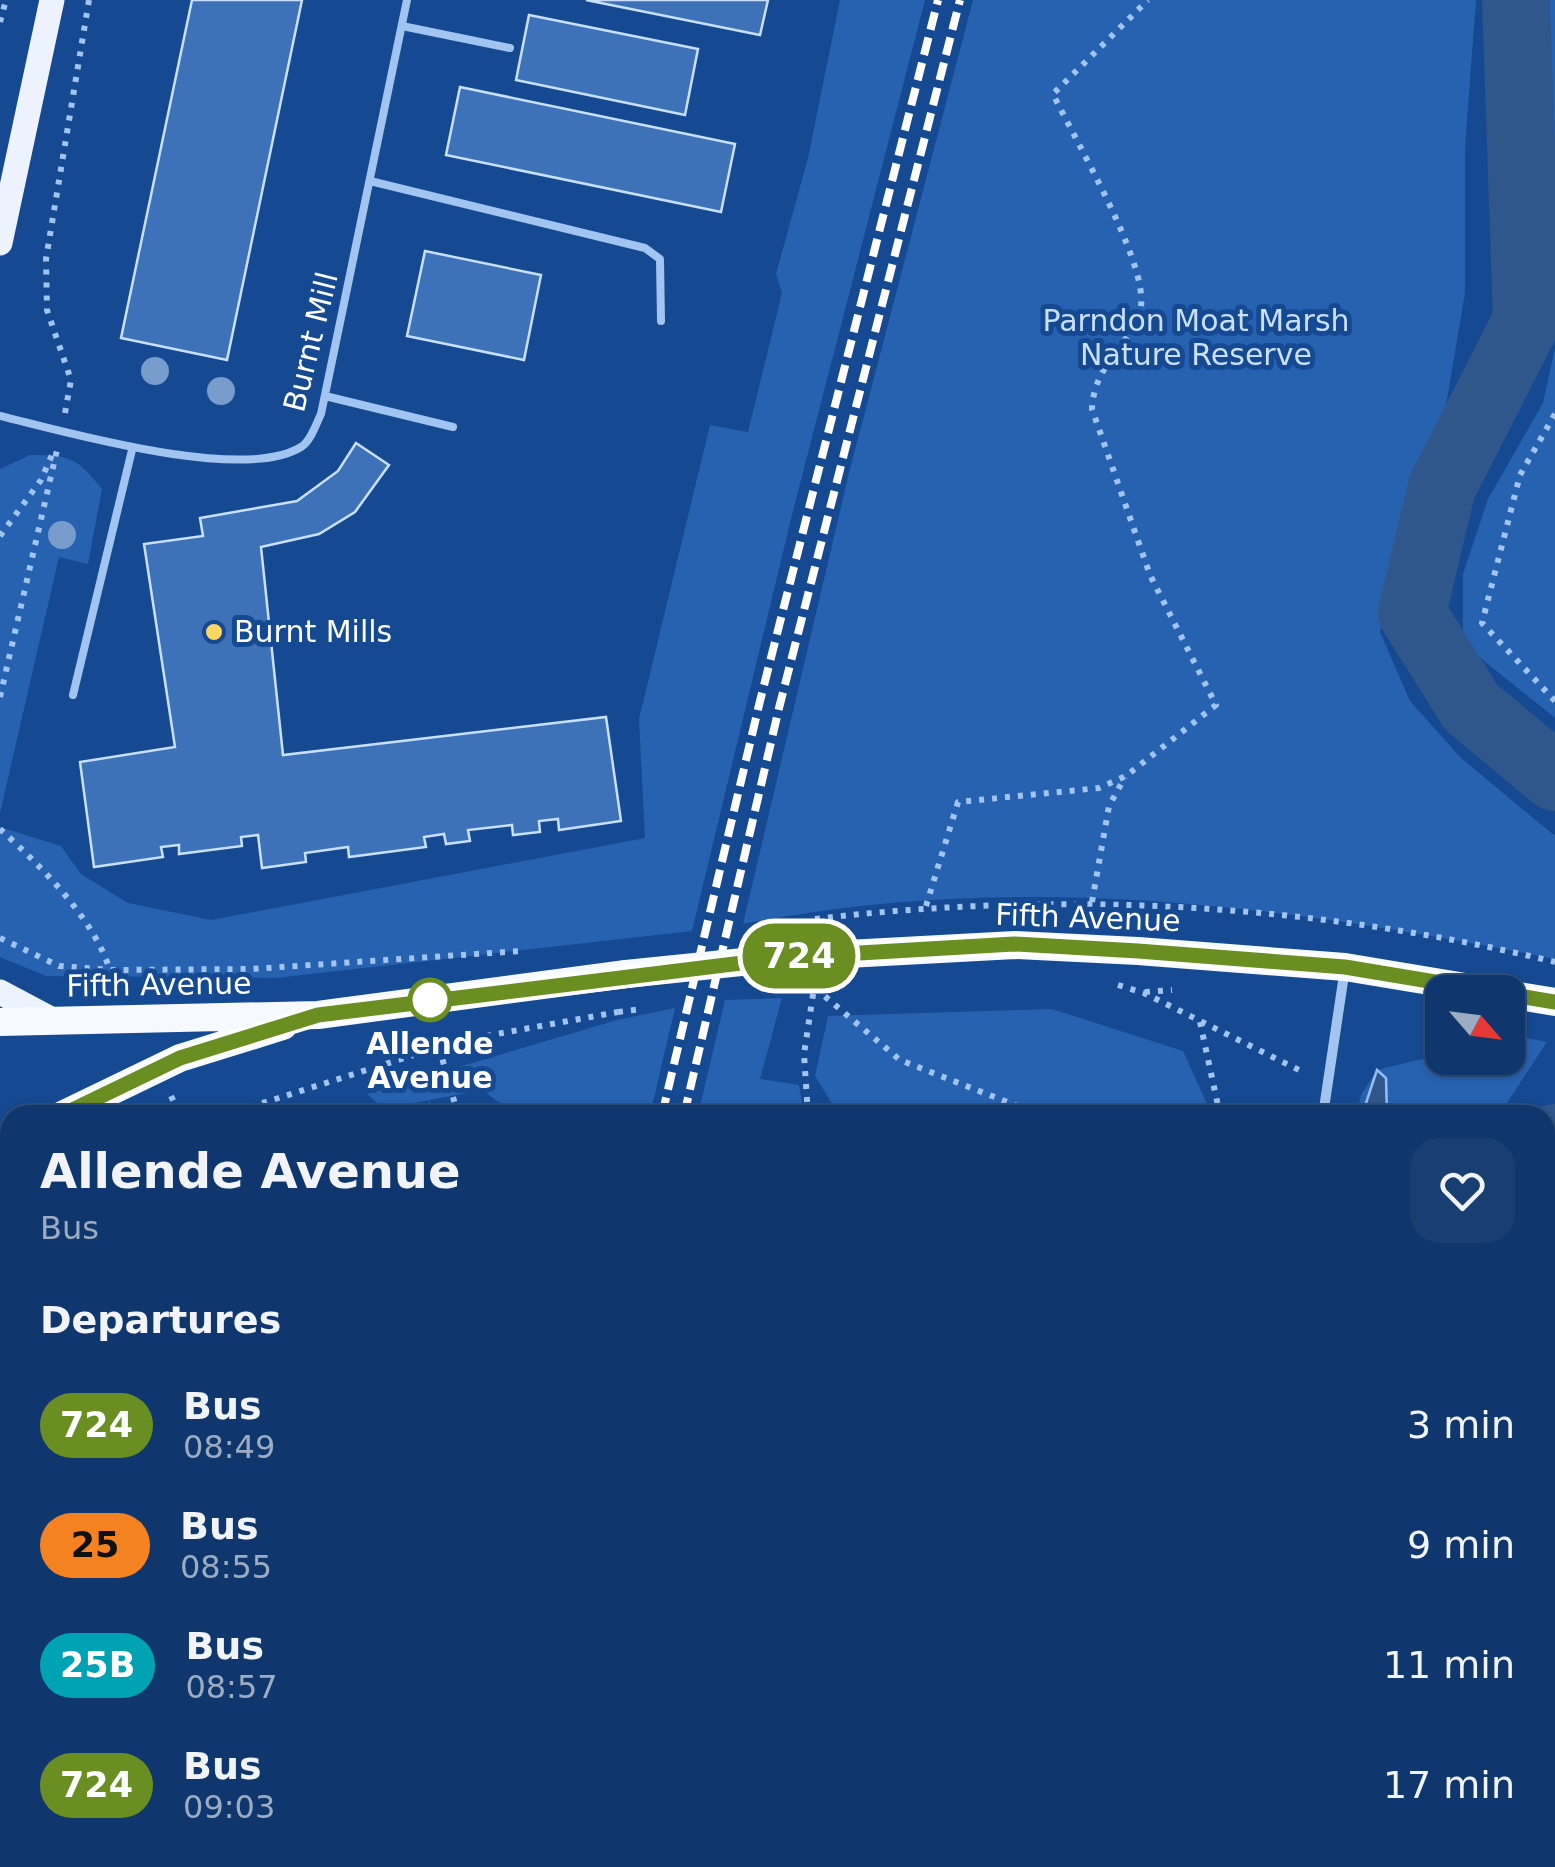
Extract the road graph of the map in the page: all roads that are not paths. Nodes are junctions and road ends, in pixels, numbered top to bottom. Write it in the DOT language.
graph roads {
  1 [pos="52,0"];
  2 [pos="408,0"];
  3 [pos="402,26"];
  4 [pos="510,48"];
  5 [pos="370,182"];
  6 [pos="6,189"];
  7 [pos="0,243"];
  8 [pos="660,321"];
  9 [pos="325,396"];
  10 [pos="0,416"];
  11 [pos="453,427"];
  12 [pos="132,450"];
  13 [pos="73,694"];
  14 [pos="1345,967"];
  15 [pos="0,992"];
  16 [pos="1555,1002"];
  17 [pos="318,1015"];
  18 [pos="49,1018"];
  19 [pos="0,1022"];
  20 [pos="83,1105"];
  21 [pos="1324,1105"];
  1 -- 6 [label="main road"];
  2 -- 3 [label="lane, Burnt Mill"];
  3 -- 4 [label="lane"];
  3 -- 5 [label="lane, Burnt Mill"];
  5 -- 8 [label="lane"];
  5 -- 9 [label="lane, Burnt Mill"];
  6 -- 7 [label="main road"];
  9 -- 11 [label="lane"];
  9 -- 12 [label="lane, Burnt Mill"];
  10 -- 12 [label="lane, Burnt Mill"];
  12 -- 13 [label="lane"];
  14 -- 16 [label="highway, Fifth Avenue"];
  14 -- 17 [label="highway, Fifth Avenue, bridge"];
  14 -- 21 [label="street"];
  15 -- 18 [label="main road"];
  17 -- 18 [label="highway, Fifth Avenue"];
  17 -- 20 [label="highway, Fifth Avenue"];
  18 -- 19 [label="highway, Fifth Avenue"];
}
